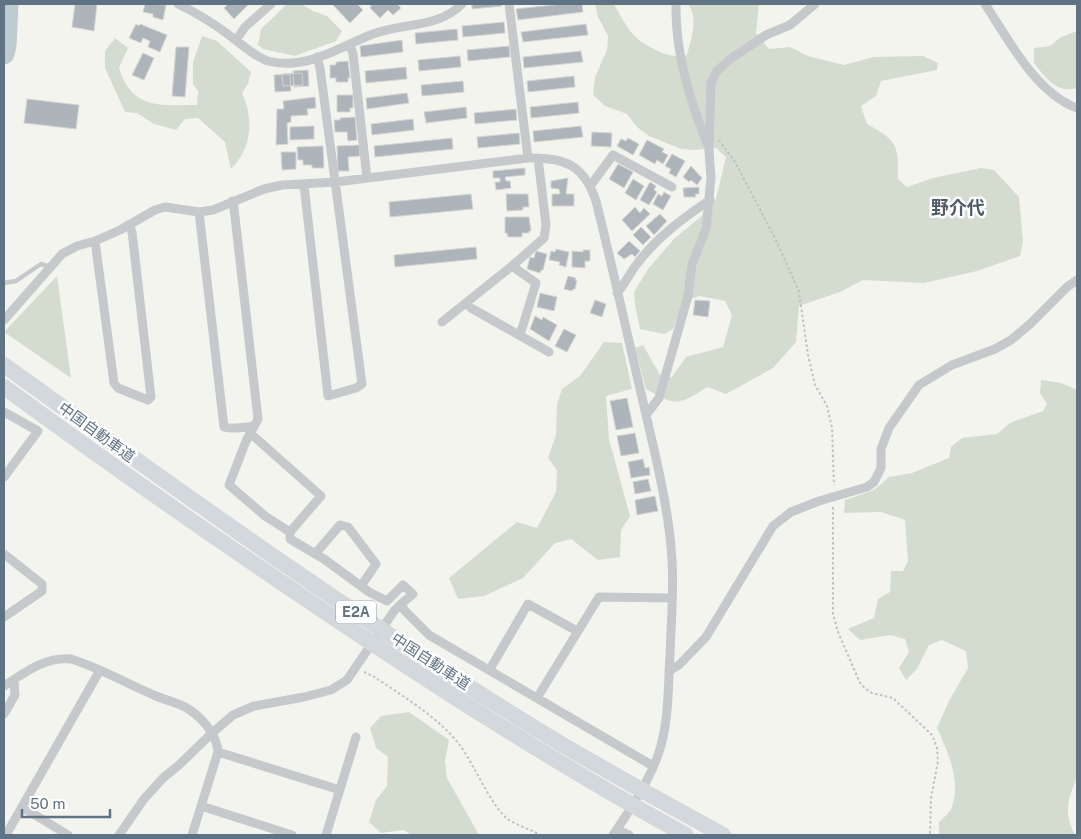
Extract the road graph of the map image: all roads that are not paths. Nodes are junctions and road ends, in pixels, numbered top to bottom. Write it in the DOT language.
graph roads {
  1 [pos="271,4"];
  2 [pos="462,4"];
  3 [pos="509,4"];
  4 [pos="676,4"];
  5 [pos="815,4"];
  6 [pos="985,4"];
  7 [pos="183,5"];
  8 [pos="236,40"];
  9 [pos="350,45"];
  10 [pos="317,57"];
  11 [pos="1077,108"];
  12 [pos="709,150"];
  13 [pos="528,158"];
  14 [pos="538,158"];
  15 [pos="367,178"];
  16 [pos="336,182"];
  17 [pos="304,184"];
  18 [pos="591,185"];
  19 [pos="672,187"];
  20 [pos="710,200"];
  21 [pos="232,201"];
  22 [pos="200,212"];
  23 [pos="129,226"];
  24 [pos="95,241"];
  25 [pos="512,266"];
  26 [pos="51,267"];
  27 [pos="1077,280"];
  28 [pos="4,283"];
  29 [pos="616,293"];
  30 [pos="467,303"];
  31 [pos="4,320"];
  32 [pos="442,322"];
  33 [pos="520,335"];
  34 [pos="549,352"];
  35 [pos="4,365"];
  36 [pos="4,387"];
  37 [pos="4,412"];
  38 [pos="646,415"];
  39 [pos="252,430"];
  40 [pos="4,477"];
  41 [pos="290,532"];
  42 [pos="4,554"];
  43 [pos="315,554"];
  44 [pos="361,586"];
  45 [pos="672,598"];
  46 [pos="401,604"];
  47 [pos="4,617"];
  48 [pos="577,631"];
  49 [pos="490,669"];
  50 [pos="100,670"];
  51 [pos="669,671"];
  52 [pos="14,680"];
  53 [pos="4,686"];
  54 [pos="537,698"];
  55 [pos="4,714"];
  56 [pos="211,734"];
  57 [pos="356,737"];
  58 [pos="218,752"];
  59 [pos="652,769"];
  60 [pos="340,790"];
  61 [pos="201,806"];
  62 [pos="22,807"];
  63 [pos="615,833"];
  64 [pos="6,835"];
  65 [pos="68,835"];
  66 [pos="119,835"];
  67 [pos="192,835"];
  68 [pos="292,835"];
  69 [pos="326,835"];
  70 [pos="628,835"];
  71 [pos="686,835"];
  72 [pos="723,835"];
  1 -- 8 [label="street"];
  2 -- 9 [label="street"];
  3 -- 13 [label="street"];
  4 -- 12 [label="street"];
  5 -- 12 [label="street"];
  6 -- 11 [label="street"];
  7 -- 8 [label="street"];
  8 -- 10 [label="street"];
  9 -- 10 [label="street"];
  9 -- 15 [label="street"];
  10 -- 16 [label="street"];
  12 -- 20 [label="street"];
  13 -- 14 [label="street"];
  13 -- 15 [label="street"];
  14 -- 18 [label="street"];
  14 -- 25 [label="street"];
  15 -- 16 [label="street"];
  16 -- 17 [label="street"];
  16 -- 17 [label="street"];
  17 -- 21 [label="street"];
  18 -- 19 [label="street"];
  18 -- 29 [label="street"];
  20 -- 29 [label="street"];
  20 -- 38 [label="street"];
  21 -- 22 [label="street"];
  21 -- 39 [label="street"];
  22 -- 23 [label="street"];
  22 -- 39 [label="street"];
  23 -- 24 [label="street"];
  23 -- 24 [label="street"];
  24 -- 26 [label="street"];
  25 -- 30 [label="street"];
  25 -- 33 [label="street"];
  26 -- 28 [label="lane"];
  26 -- 31 [label="street"];
  27 -- 51 [label="street"];
  29 -- 38 [label="street"];
  30 -- 32 [label="street"];
  30 -- 33 [label="street"];
  33 -- 34 [label="street"];
  35 -- 72 [label="highway, 中国自動車道 / E2A"];
  36 -- 71 [label="highway, 中国自動車道 / E2A"];
  37 -- 40 [label="street"];
  38 -- 45 [label="street"];
  39 -- 41 [label="street"];
  39 -- 41 [label="street"];
  41 -- 43 [label="street"];
  42 -- 47 [label="street"];
  43 -- 44 [label="street"];
  43 -- 44 [label="street"];
  44 -- 46 [label="street"];
  45 -- 48 [label="street"];
  45 -- 51 [label="street"];
  46 -- 49 [label="street"];
  46 -- 56 [label="street"];
  48 -- 49 [label="street"];
  48 -- 54 [label="street"];
  49 -- 54 [label="street"];
  50 -- 52 [label="street"];
  50 -- 56 [label="street"];
  50 -- 62 [label="street"];
  51 -- 59 [label="street"];
  52 -- 53 [label="street"];
  52 -- 55 [label="street"];
  54 -- 59 [label="street"];
  56 -- 58 [label="street"];
  56 -- 66 [label="street"];
  57 -- 60 [label="street"];
  58 -- 60 [label="street"];
  58 -- 61 [label="street"];
  59 -- 63 [label="street"];
  60 -- 69 [label="street"];
  61 -- 67 [label="street"];
  61 -- 68 [label="street"];
  62 -- 64 [label="street"];
  62 -- 65 [label="street"];
  63 -- 70 [label="street"];
}
